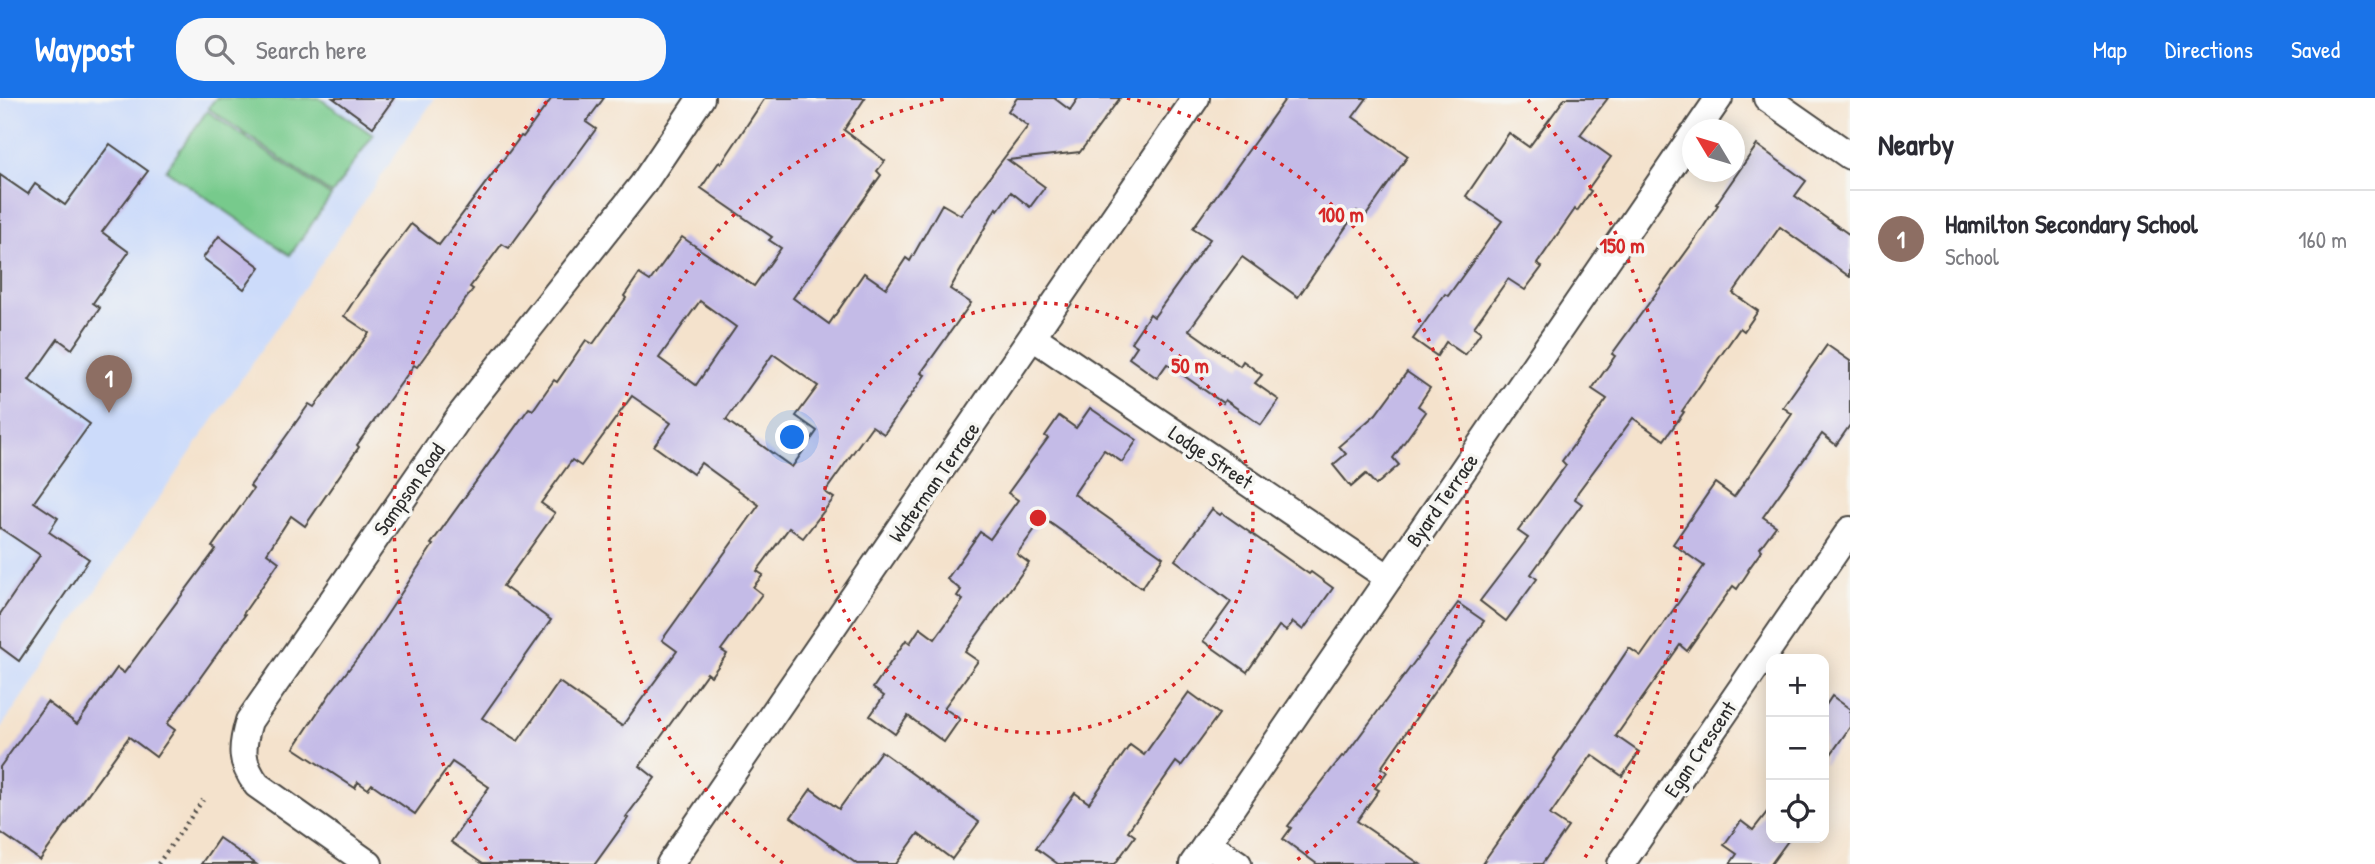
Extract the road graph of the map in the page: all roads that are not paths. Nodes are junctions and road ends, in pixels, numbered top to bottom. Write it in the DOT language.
graph roads {
  1 [pos="701,98"];
  2 [pos="1196,98"];
  3 [pos="1719,98"];
  4 [pos="1767,98"];
  5 [pos="1705,119"];
  6 [pos="1682,151"];
  7 [pos="1850,156"];
  8 [pos="1033,337"];
  9 [pos="1850,530"];
  10 [pos="1389,578"];
  11 [pos="1200,854"];
  12 [pos="369,864"];
  13 [pos="670,864"];
  14 [pos="1238,864"];
  15 [pos="1621,864"];
  1 -- 12 [label="street, Sampson Road"];
  2 -- 8 [label="street, Waterman Terrace"];
  3 -- 5 [label="street"];
  4 -- 7 [label="street"];
  6 -- 10 [label="street, Byard Terrace"];
  8 -- 10 [label="street, Lodge Street"];
  8 -- 13 [label="street, Waterman Terrace"];
  9 -- 15 [label="street, Egan Crescent"];
  10 -- 11 [label="street, Byard Terrace"];
  11 -- 14 [label="street"];
}
